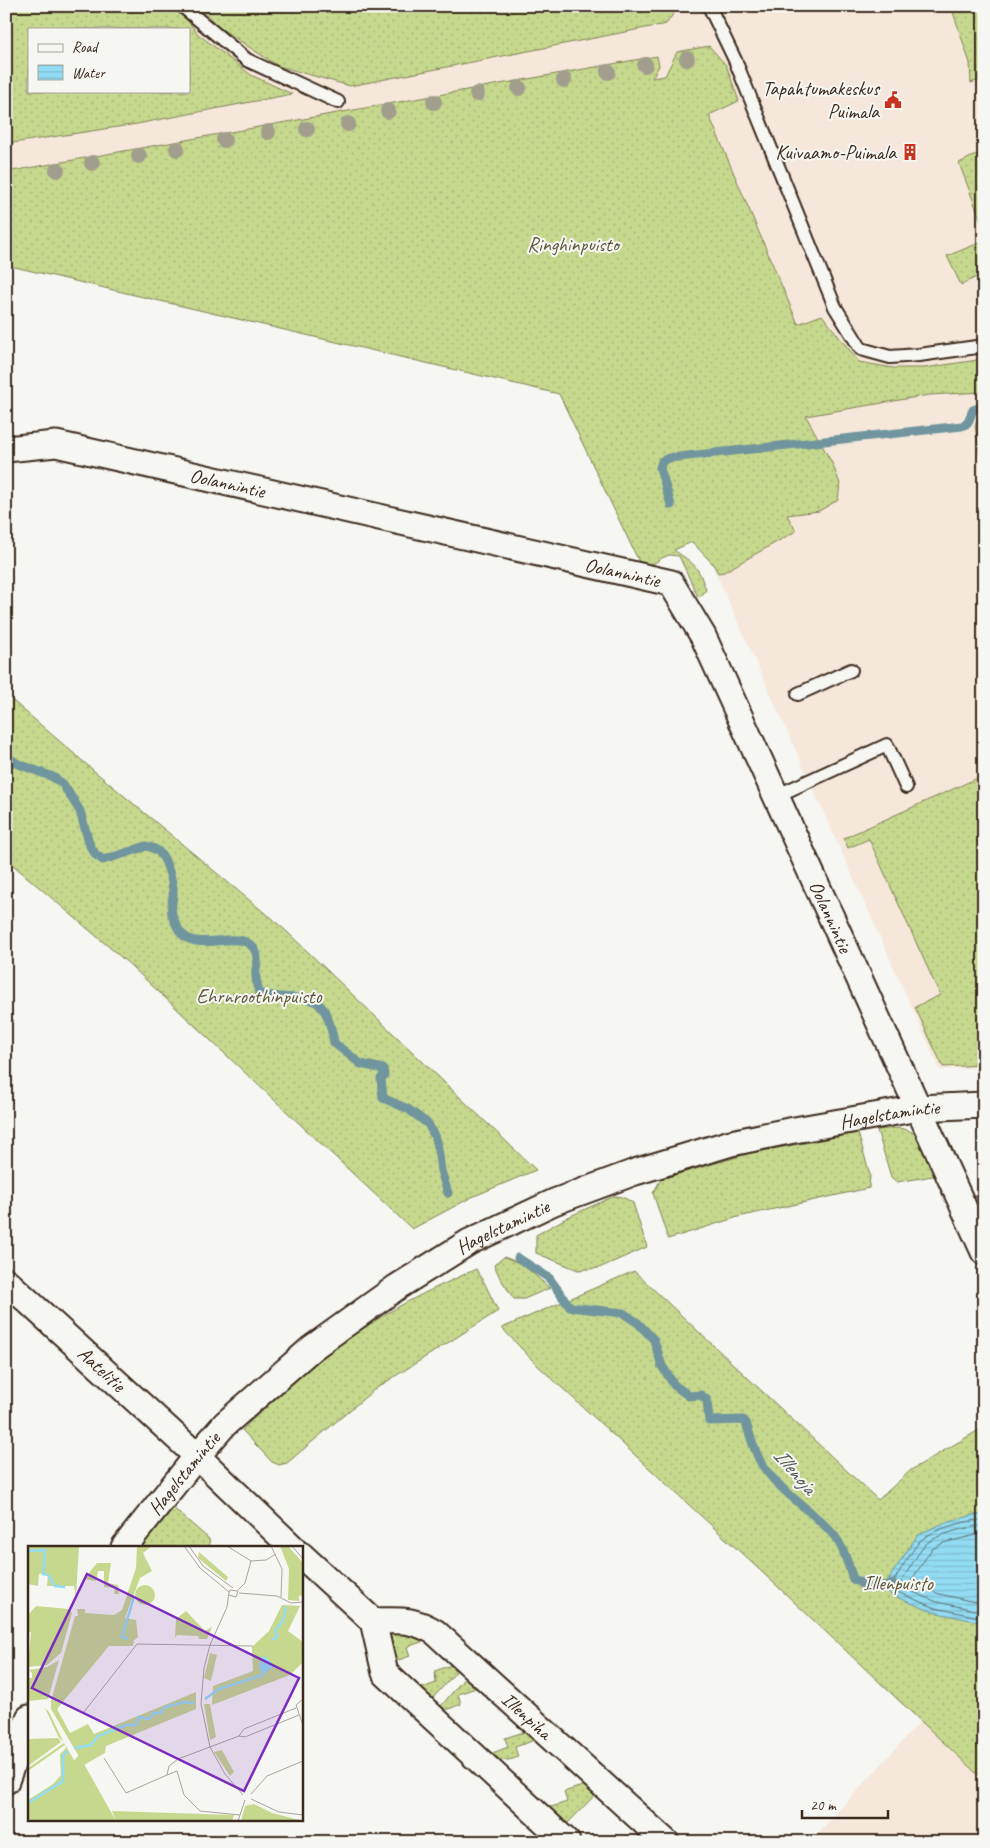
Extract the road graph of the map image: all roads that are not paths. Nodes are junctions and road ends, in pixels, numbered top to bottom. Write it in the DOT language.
graph roads {
  1 [pos="182,6"];
  2 [pos="710,6"];
  3 [pos="338,102"];
  4 [pos="984,346"];
  5 [pos="6,449"];
  6 [pos="851,670"];
  7 [pos="798,694"];
  8 [pos="906,787"];
  9 [pos="776,796"];
  10 [pos="984,1105"];
  11 [pos="919,1108"];
  12 [pos="984,1252"];
  13 [pos="6,1281"];
  14 [pos="197,1456"];
  15 [pos="125,1546"];
  16 [pos="291,1546"];
  17 [pos="302,1556"];
  18 [pos="373,1621"];
  19 [pos="28,1721"];
  20 [pos="6,1781"];
  21 [pos="567,1842"];
  22 [pos="666,1842"];
  1 -- 3 [label="lane"];
  2 -- 4 [label="lane"];
  5 -- 9 [label="street, Oolannintie"];
  6 -- 7 [label="lane"];
  8 -- 9 [label="lane"];
  9 -- 11 [label="street, Oolannintie"];
  10 -- 11 [label="street, Hagelstamintie"];
  11 -- 12 [label="street, Oolannintie"];
  11 -- 14 [label="street, Hagelstamintie"];
  13 -- 14 [label="street, Aatelitie"];
  14 -- 15 [label="street, Hagelstamintie"];
  14 -- 16 [label="street"];
  17 -- 18 [label="street"];
  18 -- 21 [label="street"];
  18 -- 22 [label="street, Illenpiha"];
  19 -- 20 [label="street"];
}
